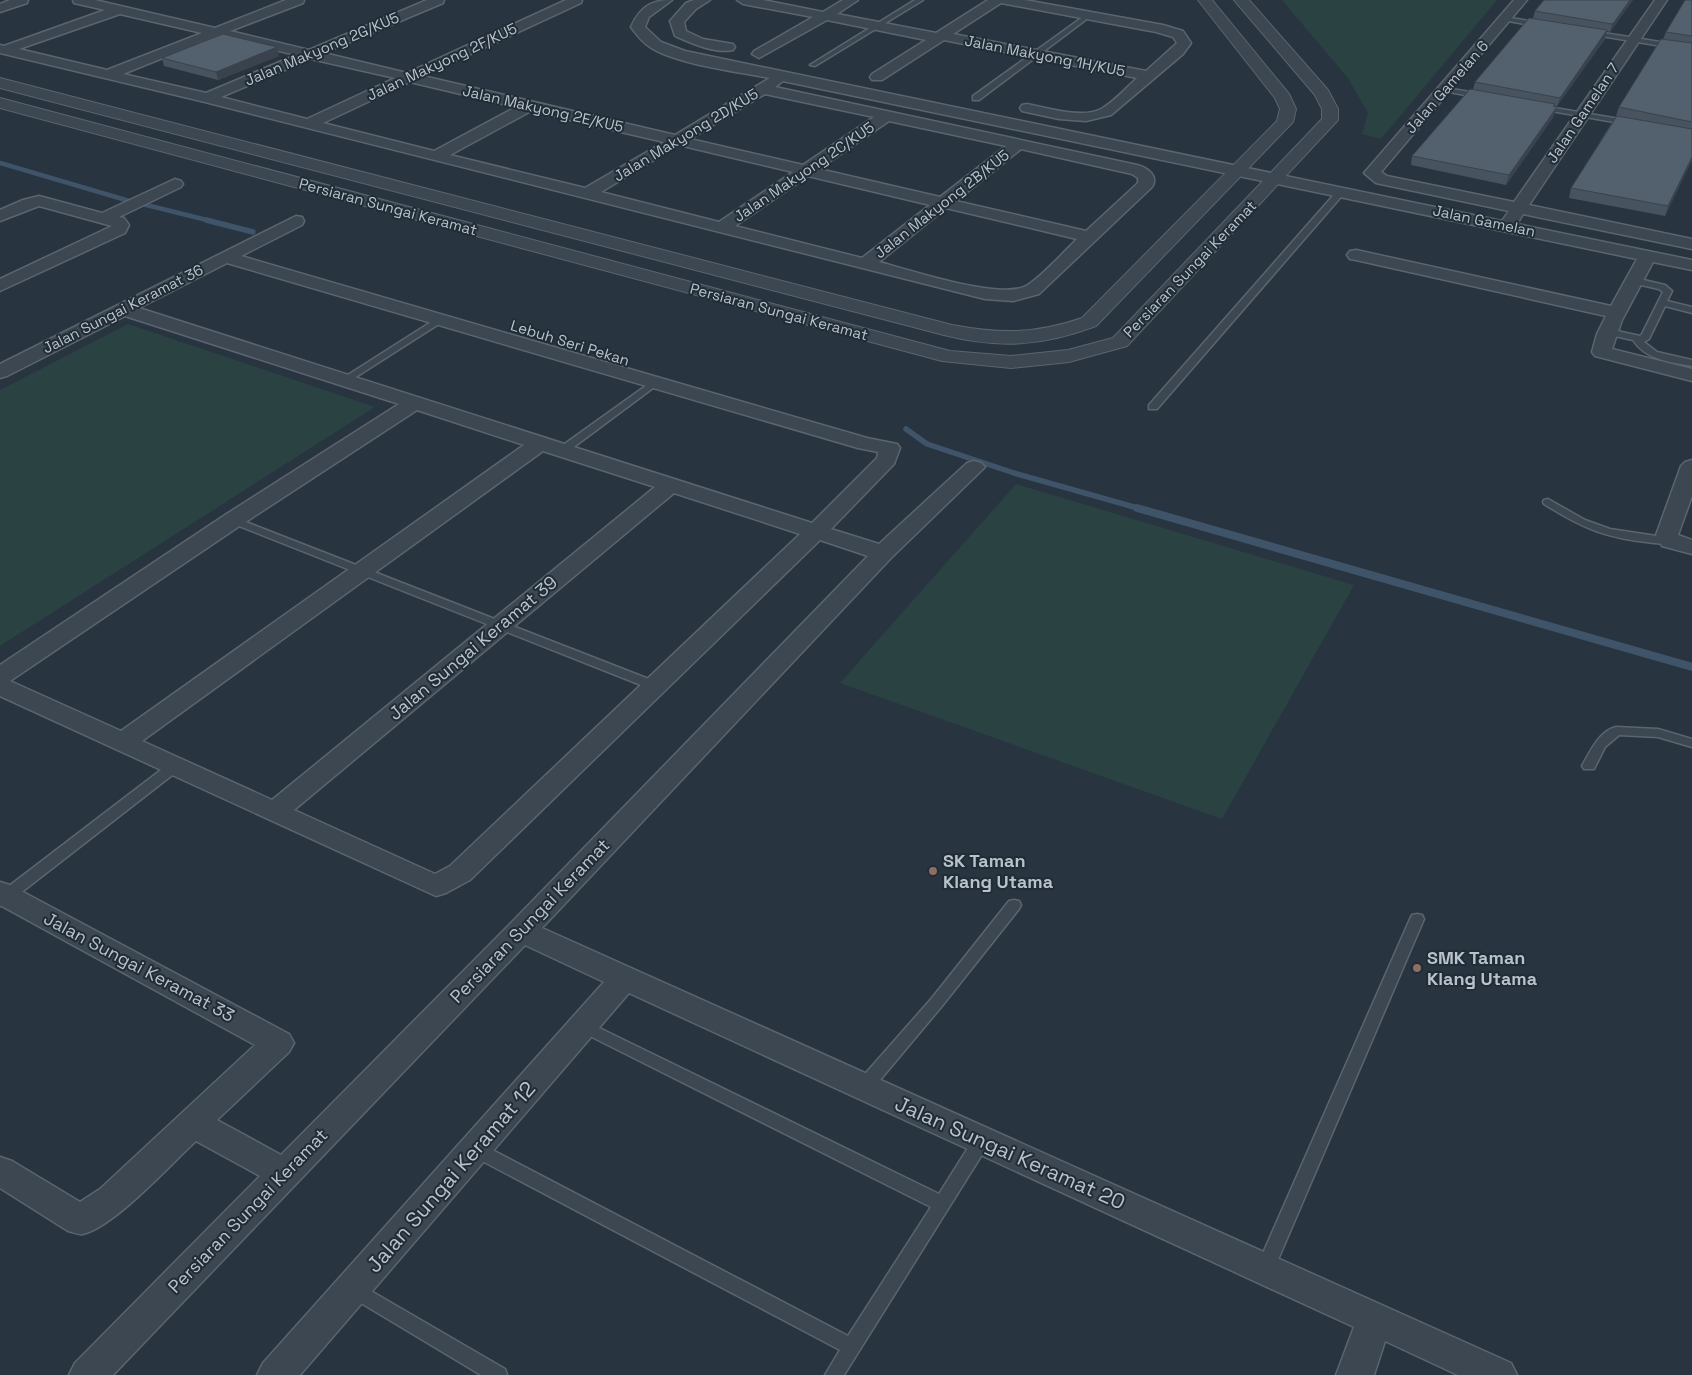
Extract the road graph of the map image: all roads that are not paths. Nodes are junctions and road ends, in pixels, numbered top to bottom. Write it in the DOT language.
graph roads {
  1 [pos="22,0"];
  2 [pos="79,0"];
  3 [pos="146,0"];
  4 [pos="298,0"];
  5 [pos="438,0"];
  6 [pos="572,0"];
  7 [pos="666,0"];
  8 [pos="704,0"];
  9 [pos="743,0"];
  10 [pos="852,0"];
  11 [pos="920,0"];
  12 [pos="997,0"];
  13 [pos="1004,0"];
  14 [pos="1205,0"];
  15 [pos="1241,0"];
  16 [pos="1521,0"];
  17 [pos="1661,0"];
  18 [pos="0,8"];
  19 [pos="120,9"];
  20 [pos="825,15"];
  21 [pos="1089,15"];
  22 [pos="1505,19"];
  23 [pos="877,26"];
  24 [pos="1553,27"];
  25 [pos="1580,31"];
  26 [pos="214,33"];
  27 [pos="940,36"];
  28 [pos="1632,40"];
  29 [pos="1692,49"];
  30 [pos="3,50"];
  31 [pos="759,54"];
  32 [pos="1036,54"];
  33 [pos="311,55"];
  34 [pos="777,57"];
  35 [pos="795,61"];
  36 [pos="813,65"];
  37 [pos="831,68"];
  38 [pos="107,74"];
  39 [pos="785,75"];
  40 [pos="1149,76"];
  41 [pos="410,78"];
  42 [pos="895,81"];
  43 [pos="0,83"];
  44 [pos="763,89"];
  45 [pos="1444,89"];
  46 [pos="958,94"];
  47 [pos="207,98"];
  48 [pos="976,98"];
  49 [pos="1489,98"];
  50 [pos="994,101"];
  51 [pos="0,103"];
  52 [pos="1013,105"];
  53 [pos="529,106"];
  54 [pos="1535,106"];
  55 [pos="1582,114"];
  56 [pos="886,116"];
  57 [pos="308,124"];
  58 [pos="1643,126"];
  59 [pos="676,140"];
  60 [pos="1018,144"];
  61 [pos="436,156"];
  62 [pos="1240,170"];
  63 [pos="805,171"];
  64 [pos="1276,178"];
  65 [pos="175,184"];
  66 [pos="1342,191"];
  67 [pos="587,194"];
  68 [pos="945,203"];
  69 [pos="1518,208"];
  70 [pos="0,216"];
  71 [pos="104,218"];
  72 [pos="296,221"];
  73 [pos="1506,226"];
  74 [pos="721,228"];
  75 [pos="1089,237"];
  76 [pos="1690,239"];
  77 [pos="246,246"];
  78 [pos="1356,255"];
  79 [pos="1648,255"];
  80 [pos="226,257"];
  81 [pos="865,264"];
  82 [pos="1692,265"];
  83 [pos="1635,281"];
  84 [pos="0,286"];
  85 [pos="1663,303"];
  86 [pos="122,309"];
  87 [pos="1692,310"];
  88 [pos="1618,313"];
  89 [pos="439,320"];
  90 [pos="1608,332"];
  91 [pos="1637,339"];
  92 [pos="1651,359"];
  93 [pos="1692,364"];
  94 [pos="3,368"];
  95 [pos="1692,375"];
  96 [pos="344,380"];
  97 [pos="654,383"];
  98 [pos="414,402"];
  99 [pos="1153,407"];
  100 [pos="540,443"];
  101 [pos="890,448"];
  102 [pos="563,450"];
  103 [pos="1692,466"];
  104 [pos="974,467"];
  105 [pos="671,485"];
  106 [pos="1548,502"];
  107 [pos="232,520"];
  108 [pos="816,531"];
  109 [pos="1670,541"];
  110 [pos="1692,548"];
  111 [pos="882,553"];
  112 [pos="362,571"];
  113 [pos="500,626"];
  114 [pos="0,676"];
  115 [pos="0,686"];
  116 [pos="654,686"];
  117 [pos="123,742"];
  118 [pos="1692,743"];
  119 [pos="175,766"];
  120 [pos="1589,766"];
  121 [pos="274,812"];
  122 [pos="2,896"];
  123 [pos="1014,905"];
  124 [pos="1417,919"];
  125 [pos="521,931"];
  126 [pos="625,978"];
  127 [pos="583,1026"];
  128 [pos="864,1087"];
  129 [pos="194,1122"];
  130 [pos="982,1140"];
  131 [pos="475,1149"];
  132 [pos="0,1171"];
  133 [pos="285,1173"];
  134 [pos="942,1204"];
  135 [pos="1265,1269"];
  136 [pos="352,1288"];
  137 [pos="1375,1319"];
  138 [pos="852,1347"];
  139 [pos="88,1375"];
  140 [pos="276,1375"];
  141 [pos="498,1375"];
  142 [pos="834,1375"];
  143 [pos="1355,1375"];
  144 [pos="1498,1375"];
  1 -- 18 [label="street"];
  2 -- 19 [label="street, Jalan Makyong 2E/KU5"];
  3 -- 19 [label="street"];
  4 -- 26 [label="street"];
  5 -- 33 [label="street, Jalan Makyong 2G/KU5"];
  6 -- 41 [label="street, Jalan Makyong 2F/KU5"];
  7 -- 39 [label="street, Jalan Gamelan"];
  8 -- 31 [label="street"];
  9 -- 20 [label="street, Jalan Makyong 1H/KU5"];
  10 -- 20 [label="street"];
  11 -- 23 [label="lane"];
  12 -- 27 [label="street"];
  13 -- 21 [label="street"];
  14 -- 62 [label="street, Persiaran Sungai Keramat"];
  15 -- 64 [label="street, Persiaran Sungai Keramat"];
  16 -- 22 [label="street, Jalan Gamelan 6"];
  17 -- 28 [label="street, Jalan Gamelan 7"];
  19 -- 26 [label="street, Jalan Makyong 2E/KU5"];
  19 -- 30 [label="street"];
  20 -- 23 [label="street, Jalan Makyong 1H/KU5"];
  20 -- 31 [label="street"];
  21 -- 32 [label="lane"];
  21 -- 40 [label="street"];
  22 -- 24 [label="lane"];
  22 -- 45 [label="street, Jalan Gamelan 6"];
  23 -- 27 [label="street, Jalan Makyong 1H/KU5"];
  23 -- 36 [label="lane"];
  25 -- 28 [label="lane"];
  26 -- 33 [label="street, Jalan Makyong 2E/KU5"];
  26 -- 38 [label="street"];
  27 -- 32 [label="street, Jalan Makyong 1H/KU5"];
  27 -- 42 [label="street"];
  28 -- 29 [label="lane"];
  28 -- 55 [label="street, Jalan Gamelan 7"];
  30 -- 38 [label="street"];
  31 -- 34 [label="street"];
  32 -- 40 [label="street, Jalan Makyong 1H/KU5"];
  32 -- 48 [label="lane"];
  33 -- 41 [label="street, Jalan Makyong 2E/KU5"];
  33 -- 47 [label="street, Jalan Makyong 2G/KU5"];
  35 -- 36 [label="street"];
  36 -- 37 [label="street"];
  38 -- 47 [label="street"];
  39 -- 44 [label="street, Jalan Makyong 2D/KU5"];
  39 -- 62 [label="street, Jalan Gamelan"];
  40 -- 52 [label="street"];
  41 -- 53 [label="street, Jalan Makyong 2E/KU5"];
  41 -- 57 [label="street, Jalan Makyong 2F/KU5"];
  43 -- 62 [label="street, Persiaran Sungai Keramat"];
  44 -- 56 [label="street"];
  44 -- 59 [label="street, Jalan Makyong 2D/KU5"];
  45 -- 49 [label="lane"];
  45 -- 69 [label="street, Jalan Gamelan 6"];
  46 -- 48 [label="street"];
  47 -- 57 [label="street"];
  48 -- 50 [label="street"];
  51 -- 64 [label="street, Persiaran Sungai Keramat"];
  53 -- 59 [label="street, Jalan Makyong 2E/KU5"];
  53 -- 61 [label="street"];
  54 -- 55 [label="lane"];
  55 -- 58 [label="lane"];
  55 -- 69 [label="street, Jalan Gamelan 7"];
  56 -- 60 [label="street"];
  56 -- 63 [label="street, Jalan Makyong 2C/KU5"];
  57 -- 61 [label="street"];
  59 -- 63 [label="street, Jalan Makyong 2E/KU5"];
  59 -- 67 [label="street, Jalan Makyong 2D/KU5"];
  60 -- 68 [label="street, Jalan Makyong 2B/KU5"];
  60 -- 75 [label="street"];
  61 -- 67 [label="street"];
  62 -- 64 [label="street, Jalan Gamelan"];
  63 -- 68 [label="street, Jalan Makyong 2E/KU5"];
  63 -- 74 [label="street, Jalan Makyong 2C/KU5"];
  64 -- 66 [label="street, Jalan Gamelan"];
  65 -- 71 [label="street"];
  66 -- 73 [label="street, Jalan Gamelan"];
  66 -- 99 [label="lane"];
  67 -- 74 [label="street"];
  68 -- 75 [label="street, Jalan Makyong 2E/KU5"];
  68 -- 81 [label="street, Jalan Makyong 2B/KU5"];
  69 -- 73 [label="street, Jalan Gamelan 7"];
  69 -- 76 [label="street"];
  70 -- 71 [label="street"];
  71 -- 84 [label="street"];
  72 -- 77 [label="street, Jalan Sungai Keramat 36"];
  73 -- 79 [label="street, Jalan Gamelan"];
  74 -- 81 [label="street"];
  75 -- 81 [label="street"];
  77 -- 80 [label="street, Jalan Sungai Keramat 36"];
  77 -- 101 [label="street, Lebuh Seri Pekan"];
  78 -- 88 [label="street"];
  79 -- 82 [label="street, Jalan Gamelan"];
  79 -- 83 [label="street"];
  80 -- 86 [label="street, Jalan Sungai Keramat 36"];
  80 -- 89 [label="street"];
  83 -- 85 [label="lane"];
  83 -- 88 [label="street"];
  85 -- 87 [label="lane"];
  85 -- 91 [label="lane"];
  86 -- 94 [label="street, Jalan Sungai Keramat 36"];
  86 -- 96 [label="street"];
  88 -- 90 [label="street"];
  89 -- 96 [label="lane"];
  89 -- 97 [label="street"];
  90 -- 91 [label="lane"];
  90 -- 92 [label="street"];
  91 -- 92 [label="lane"];
  92 -- 93 [label="lane"];
  92 -- 95 [label="street"];
  96 -- 98 [label="street"];
  97 -- 101 [label="street"];
  97 -- 102 [label="lane"];
  98 -- 100 [label="street"];
  98 -- 107 [label="street"];
  100 -- 102 [label="street"];
  100 -- 112 [label="street"];
  101 -- 108 [label="street"];
  102 -- 105 [label="street"];
  103 -- 109 [label="street"];
  104 -- 111 [label="street, Persiaran Sungai Keramat"];
  105 -- 108 [label="street"];
  105 -- 113 [label="street, Jalan Sungai Keramat 39"];
  106 -- 109 [label="lane"];
  107 -- 112 [label="lane"];
  107 -- 114 [label="street"];
  108 -- 111 [label="street"];
  108 -- 116 [label="street"];
  109 -- 110 [label="street"];
  111 -- 125 [label="street, Persiaran Sungai Keramat"];
  112 -- 113 [label="lane"];
  112 -- 117 [label="street"];
  113 -- 116 [label="lane"];
  113 -- 121 [label="street, Jalan Sungai Keramat 39"];
  115 -- 117 [label="street"];
  116 -- 121 [label="street"];
  117 -- 119 [label="street"];
  118 -- 120 [label="lane"];
  119 -- 121 [label="street"];
  119 -- 122 [label="lane"];
  122 -- 129 [label="street, Jalan Sungai Keramat 33"];
  123 -- 128 [label="lane"];
  124 -- 135 [label="lane"];
  125 -- 126 [label="street, Jalan Sungai Keramat 20"];
  125 -- 133 [label="street, Persiaran Sungai Keramat"];
  126 -- 127 [label="street, Jalan Sungai Keramat 12"];
  126 -- 128 [label="street, Jalan Sungai Keramat 20"];
  127 -- 131 [label="street, Jalan Sungai Keramat 12"];
  127 -- 134 [label="lane"];
  128 -- 130 [label="street, Jalan Sungai Keramat 20"];
  129 -- 132 [label="street"];
  129 -- 133 [label="street"];
  130 -- 134 [label="lane"];
  130 -- 135 [label="street, Jalan Sungai Keramat 20"];
  131 -- 136 [label="street, Jalan Sungai Keramat 12"];
  131 -- 138 [label="lane"];
  133 -- 139 [label="street, Persiaran Sungai Keramat"];
  134 -- 138 [label="lane"];
  135 -- 137 [label="street, Jalan Sungai Keramat 20"];
  136 -- 140 [label="street, Jalan Sungai Keramat 12"];
  136 -- 141 [label="lane"];
  137 -- 143 [label="street"];
  137 -- 144 [label="street, Jalan Sungai Keramat 20"];
  138 -- 142 [label="lane"];
}
